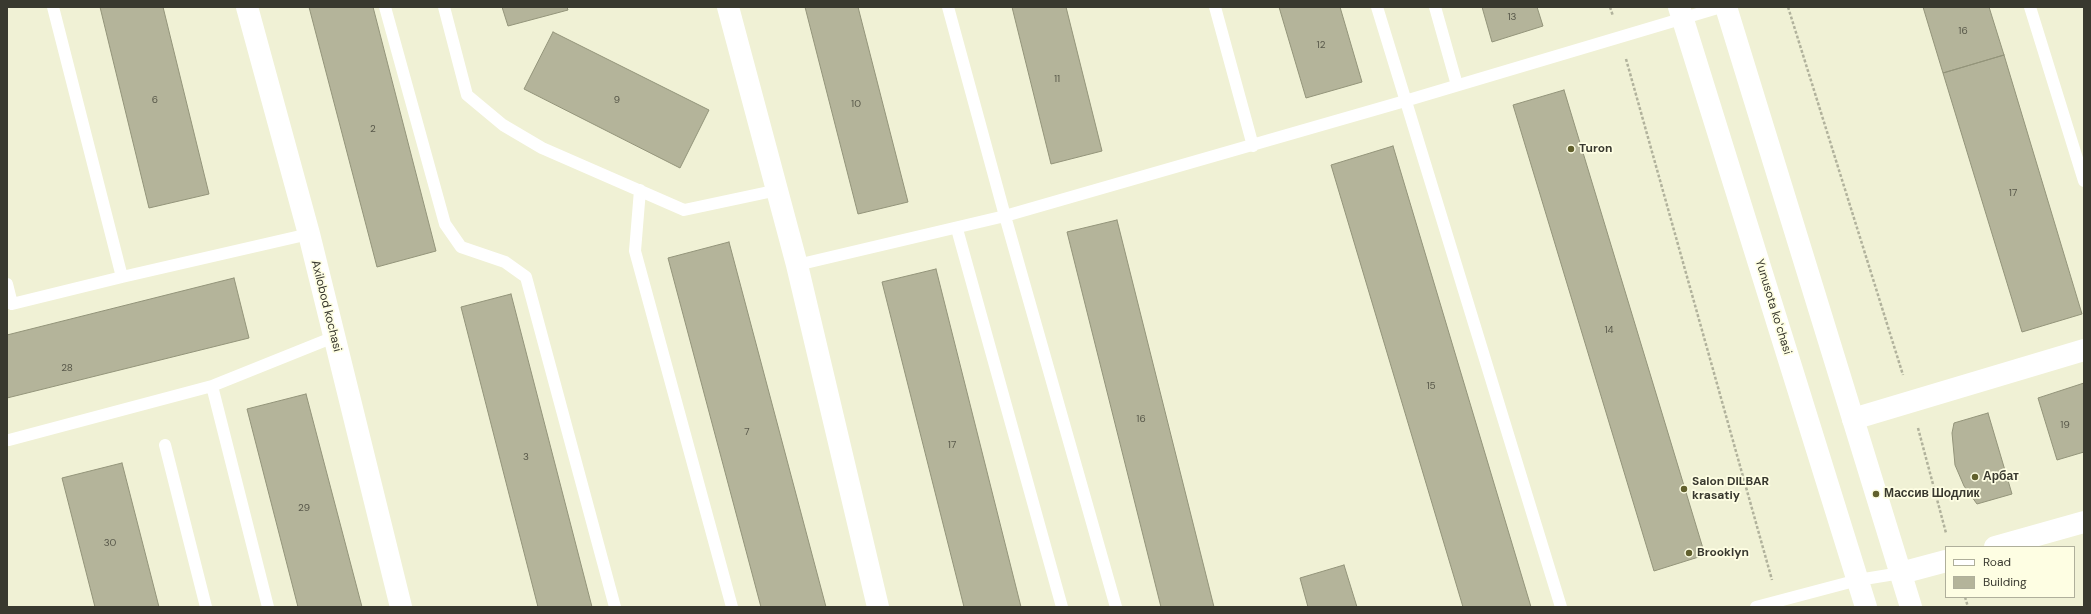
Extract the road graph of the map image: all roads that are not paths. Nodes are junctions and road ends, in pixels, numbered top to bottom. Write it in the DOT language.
graph roads {
  1 [pos="53,7"];
  2 [pos="247,7"];
  3 [pos="385,7"];
  4 [pos="444,7"];
  5 [pos="728,7"];
  6 [pos="948,7"];
  7 [pos="1215,7"];
  8 [pos="1377,7"];
  9 [pos="1435,7"];
  10 [pos="1721,7"];
  11 [pos="1726,7"];
  12 [pos="2030,7"];
  13 [pos="1681,13"];
  14 [pos="1457,85"];
  15 [pos="1405,101"];
  16 [pos="1252,146"];
  17 [pos="2084,181"];
  18 [pos="640,190"];
  19 [pos="778,190"];
  20 [pos="1005,216"];
  21 [pos="957,229"];
  22 [pos="308,234"];
  23 [pos="797,265"];
  24 [pos="122,277"];
  25 [pos="7,284"];
  26 [pos="334,337"];
  27 [pos="2084,350"];
  28 [pos="212,386"];
  29 [pos="1853,419"];
  30 [pos="9,440"];
  31 [pos="165,444"];
  32 [pos="2084,522"];
  33 [pos="1999,546"];
  34 [pos="1945,551"];
  35 [pos="1900,573"];
  36 [pos="1858,580"];
  37 [pos="206,607"];
  38 [pos="268,607"];
  39 [pos="401,607"];
  40 [pos="615,607"];
  41 [pos="732,607"];
  42 [pos="878,607"];
  43 [pos="1062,607"];
  44 [pos="1116,607"];
  45 [pos="1561,607"];
  46 [pos="1756,607"];
  47 [pos="1866,607"];
  48 [pos="1911,607"];
  1 -- 24 [label="lane"];
  2 -- 22 [label="street, Axilobod kochasi"];
  3 -- 40 [label="lane"];
  4 -- 18 [label="lane"];
  5 -- 19 [label="street"];
  6 -- 20 [label="lane"];
  7 -- 16 [label="lane"];
  8 -- 15 [label="lane"];
  9 -- 14 [label="lane"];
  10 -- 13 [label="lane"];
  11 -- 29 [label="street"];
  12 -- 17 [label="lane"];
  13 -- 14 [label="lane"];
  13 -- 36 [label="street, Yunusota koʻchasi"];
  14 -- 15 [label="lane"];
  15 -- 16 [label="lane"];
  15 -- 45 [label="lane"];
  16 -- 20 [label="lane"];
  18 -- 19 [label="lane"];
  18 -- 41 [label="lane"];
  19 -- 23 [label="street"];
  20 -- 21 [label="lane"];
  20 -- 44 [label="lane"];
  21 -- 23 [label="lane"];
  21 -- 43 [label="lane"];
  22 -- 24 [label="lane"];
  22 -- 26 [label="street, Axilobod kochasi"];
  23 -- 42 [label="street"];
  24 -- 25 [label="lane"];
  26 -- 28 [label="lane"];
  26 -- 39 [label="street, Axilobod kochasi"];
  27 -- 29 [label="street"];
  28 -- 30 [label="lane"];
  28 -- 38 [label="lane"];
  29 -- 35 [label="street"];
  31 -- 37 [label="lane"];
  32 -- 33 [label="street"];
  34 -- 35 [label="street"];
  35 -- 36 [label="lane"];
  35 -- 48 [label="street"];
  36 -- 46 [label="lane"];
  36 -- 47 [label="street, Yunusota koʻchasi"];
}
